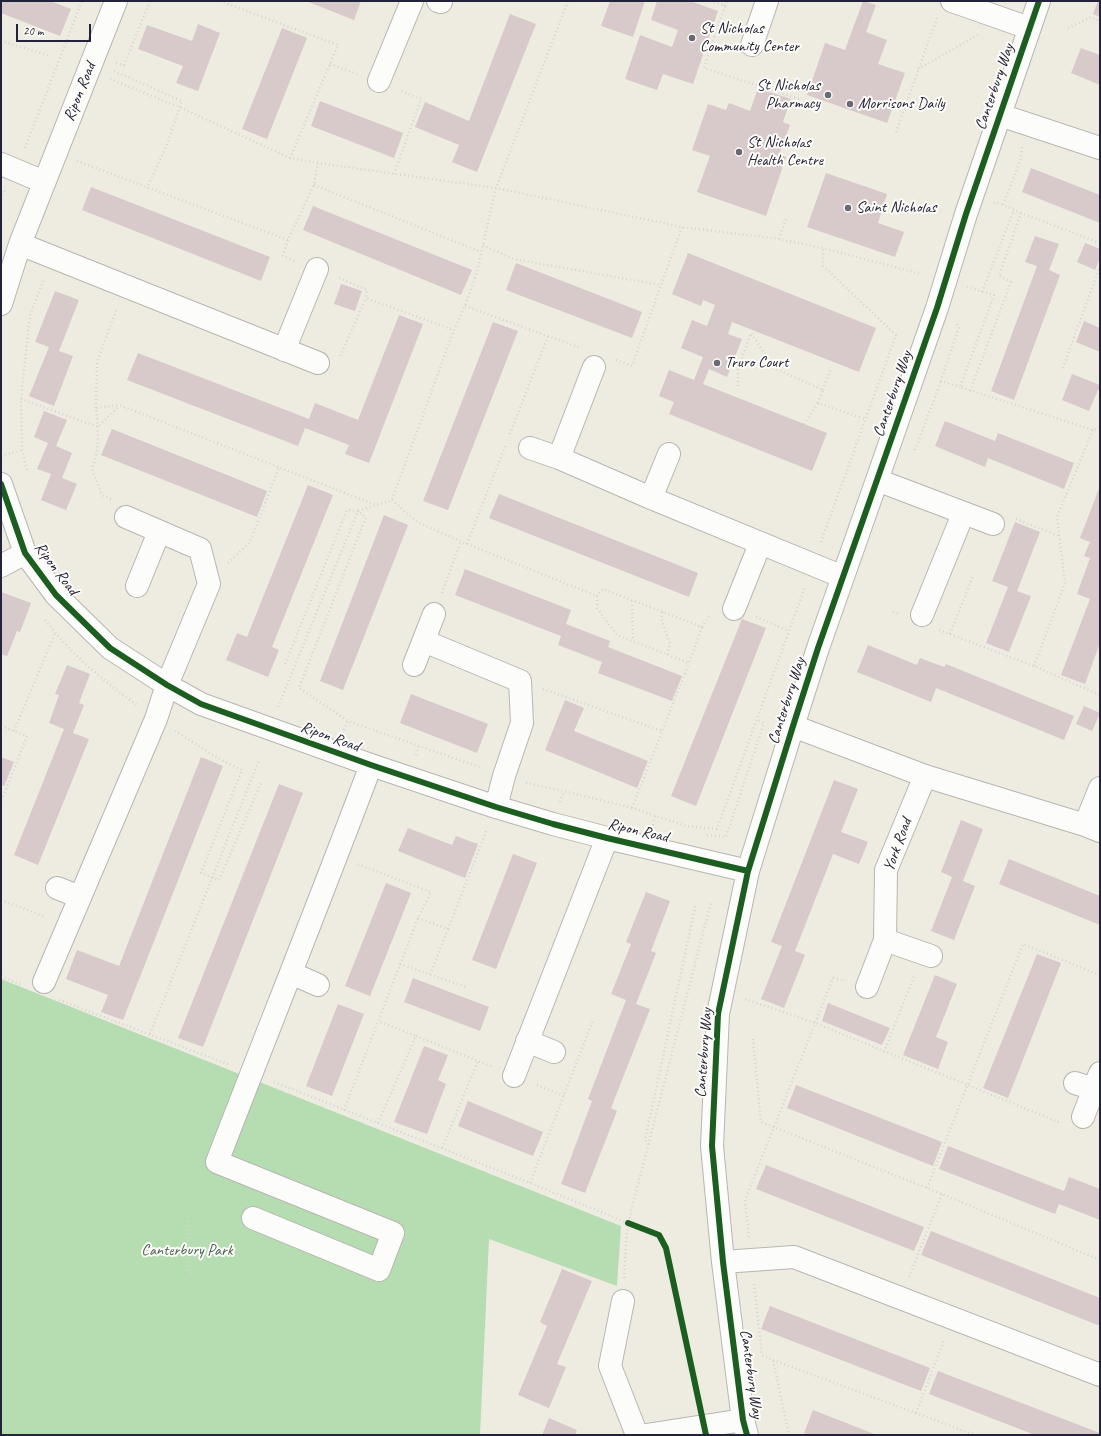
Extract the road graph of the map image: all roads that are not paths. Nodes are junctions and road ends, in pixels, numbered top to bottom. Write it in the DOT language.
graph roads {
  1 [pos="116,1"];
  2 [pos="412,1"];
  3 [pos="768,1"];
  4 [pos="1039,1"];
  5 [pos="945,8"];
  6 [pos="1029,28"];
  7 [pos="752,45"];
  8 [pos="379,81"];
  9 [pos="1000,115"];
  10 [pos="1100,148"];
  11 [pos="8,167"];
  12 [pos="44,182"];
  13 [pos="20,244"];
  14 [pos="317,268"];
  15 [pos="1,304"];
  16 [pos="284,350"];
  17 [pos="597,358"];
  18 [pos="318,363"];
  19 [pos="530,448"];
  20 [pos="669,454"];
  21 [pos="559,458"];
  22 [pos="877,480"];
  23 [pos="1,484"];
  24 [pos="651,498"];
  25 [pos="963,514"];
  26 [pos="126,517"];
  27 [pos="993,524"];
  28 [pos="159,532"];
  29 [pos="760,544"];
  30 [pos="25,553"];
  31 [pos="1,566"];
  32 [pos="843,577"];
  33 [pos="137,586"];
  34 [pos="734,609"];
  35 [pos="434,614"];
  36 [pos="914,616"];
  37 [pos="424,641"];
  38 [pos="414,665"];
  39 [pos="167,685"];
  40 [pos="793,726"];
  41 [pos="371,765"];
  42 [pos="925,776"];
  43 [pos="1100,788"];
  44 [pos="496,807"];
  45 [pos="1092,828"];
  46 [pos="607,838"];
  47 [pos="748,871"];
  48 [pos="57,888"];
  49 [pos="80,897"];
  50 [pos="885,940"];
  51 [pos="927,954"];
  52 [pos="291,973"];
  53 [pos="318,985"];
  54 [pos="867,987"];
  55 [pos="42,989"];
  56 [pos="527,1041"];
  57 [pos="554,1052"];
  58 [pos="514,1076"];
  59 [pos="1090,1082"];
  60 [pos="1073,1121"];
  61 [pos="253,1218"];
  62 [pos="723,1262"];
  63 [pos="624,1301"];
  64 [pos="1100,1375"];
  65 [pos="745,1428"];
  66 [pos="636,1435"];
  67 [pos="646,1435"];
  1 -- 12 [label="street, Ripon Road"];
  2 -- 8 [label="street"];
  3 -- 7 [label="street"];
  4 -- 6 [label="street, Canterbury Way"];
  5 -- 6 [label="street, Canterbury Way"];
  6 -- 9 [label="street, Canterbury Way"];
  9 -- 10 [label="street, Canterbury Way"];
  9 -- 22 [label="street, Canterbury Way"];
  11 -- 12 [label="street"];
  12 -- 13 [label="street, Ripon Road"];
  13 -- 15 [label="street, Ripon Road"];
  13 -- 16 [label="street"];
  14 -- 16 [label="street"];
  16 -- 18 [label="street"];
  17 -- 21 [label="street"];
  19 -- 21 [label="street"];
  20 -- 24 [label="street"];
  21 -- 24 [label="street"];
  22 -- 25 [label="street"];
  22 -- 32 [label="street, Canterbury Way"];
  23 -- 30 [label="street, Ripon Road"];
  24 -- 29 [label="street"];
  25 -- 27 [label="street"];
  25 -- 36 [label="street"];
  26 -- 28 [label="street"];
  28 -- 33 [label="street"];
  28 -- 39 [label="street"];
  29 -- 32 [label="street"];
  29 -- 34 [label="street"];
  30 -- 31 [label="street, Ripon Road"];
  30 -- 39 [label="street, Ripon Road"];
  32 -- 40 [label="street, Canterbury Way"];
  35 -- 37 [label="street"];
  37 -- 38 [label="street"];
  37 -- 44 [label="street"];
  39 -- 41 [label="street, Ripon Road"];
  39 -- 49 [label="street"];
  40 -- 42 [label="street"];
  40 -- 47 [label="street, Canterbury Way"];
  41 -- 44 [label="street, Ripon Road"];
  41 -- 52 [label="street, Ripon Road"];
  42 -- 45 [label="street"];
  42 -- 50 [label="street, York Road"];
  43 -- 45 [label="street"];
  44 -- 46 [label="street, Ripon Road"];
  46 -- 47 [label="street, Ripon Road"];
  46 -- 56 [label="street, Ripon Road"];
  47 -- 62 [label="street, Canterbury Way"];
  48 -- 49 [label="street"];
  49 -- 55 [label="street"];
  50 -- 51 [label="street"];
  50 -- 54 [label="street, York Road"];
  52 -- 53 [label="street"];
  52 -- 61 [label="street, Ripon Road"];
  56 -- 57 [label="street"];
  56 -- 58 [label="street, Ripon Road"];
  59 -- 60 [label="street"];
  62 -- 64 [label="street"];
  62 -- 65 [label="street, Canterbury Way"];
  63 -- 66 [label="street"];
  65 -- 67 [label="street"];
}
